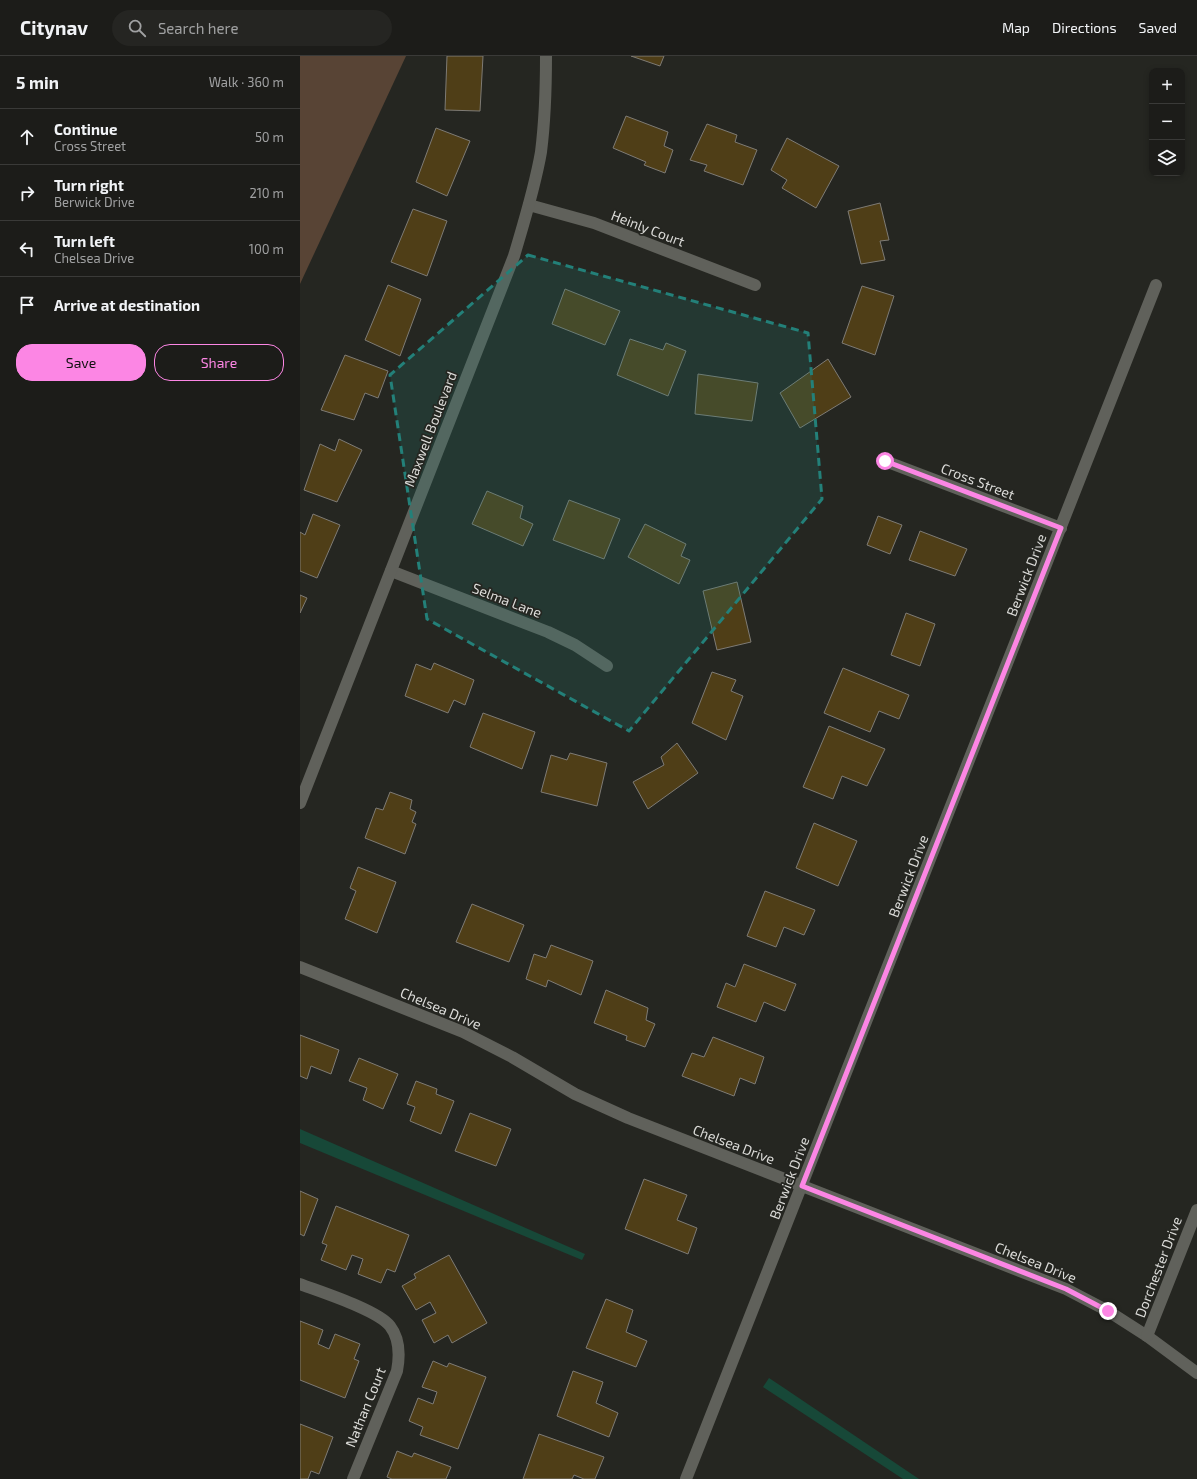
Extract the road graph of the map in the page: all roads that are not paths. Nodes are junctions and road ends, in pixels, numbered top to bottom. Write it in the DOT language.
graph roads {
  1 [pos="546,56"];
  2 [pos="530,205"];
  3 [pos="755,285"];
  4 [pos="1156,285"];
  5 [pos="885,461"];
  6 [pos="1061,528"];
  7 [pos="391,571"];
  8 [pos="606,666"];
  9 [pos="300,802"];
  10 [pos="300,967"];
  11 [pos="802,1186"];
  12 [pos="1197,1210"];
  13 [pos="300,1284"];
  14 [pos="1147,1336"];
  15 [pos="1197,1373"];
  16 [pos="352,1479"];
  17 [pos="686,1479"];
  1 -- 2 [label="street, Maxwell Boulevard"];
  2 -- 3 [label="street, Heinly Court"];
  2 -- 7 [label="street, Maxwell Boulevard"];
  4 -- 6 [label="street, Berwick Drive"];
  5 -- 6 [label="street, Cross Street"];
  6 -- 11 [label="street, Berwick Drive"];
  7 -- 8 [label="street, Selma Lane"];
  7 -- 9 [label="street, Maxwell Boulevard"];
  10 -- 11 [label="street, Chelsea Drive"];
  11 -- 14 [label="street, Chelsea Drive"];
  11 -- 17 [label="street, Berwick Drive"];
  12 -- 14 [label="street, Dorchester Drive"];
  13 -- 16 [label="street, Nathan Court"];
  14 -- 15 [label="street, Chelsea Drive"];
}
